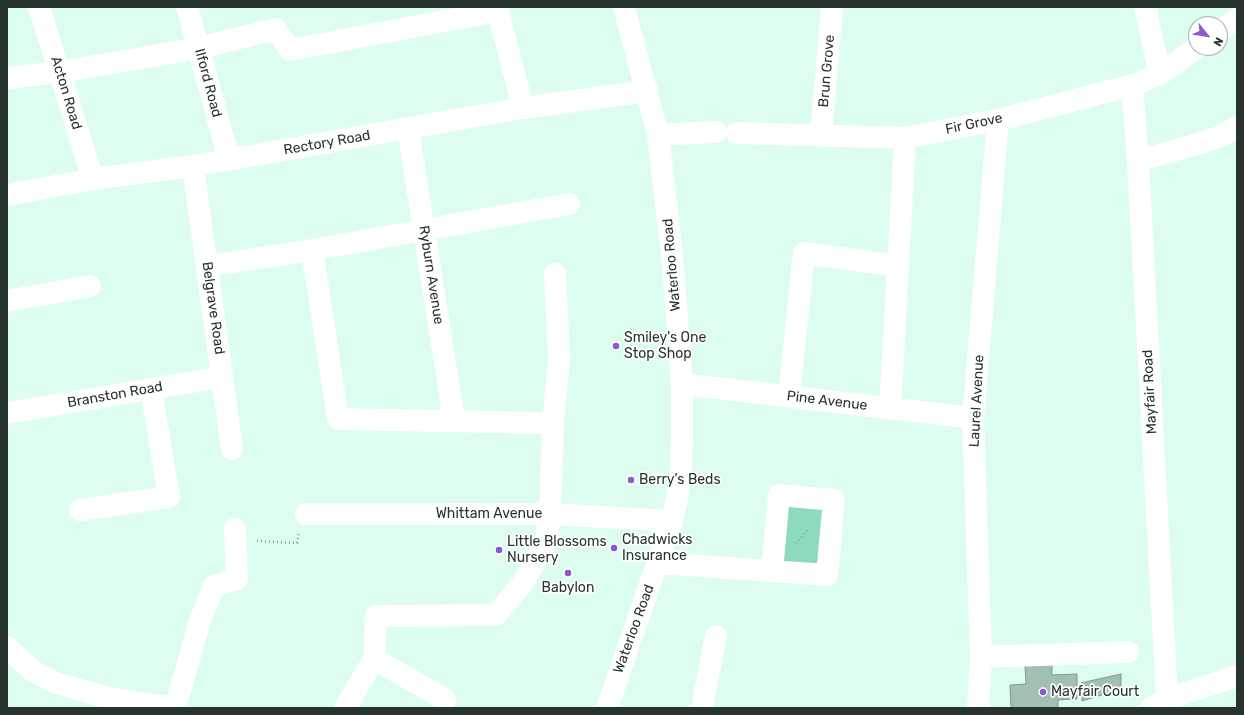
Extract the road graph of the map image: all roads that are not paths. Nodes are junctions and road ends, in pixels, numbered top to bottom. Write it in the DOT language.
graph roads {
  1 [pos="39,7"];
  2 [pos="187,7"];
  3 [pos="624,7"];
  4 [pos="832,7"];
  5 [pos="1145,7"];
  6 [pos="1237,19"];
  7 [pos="1228,25"];
  8 [pos="199,48"];
  9 [pos="1188,54"];
  10 [pos="60,72"];
  11 [pos="1160,74"];
  12 [pos="7,78"];
  13 [pos="1132,86"];
  14 [pos="647,91"];
  15 [pos="523,108"];
  16 [pos="998,120"];
  17 [pos="1237,127"];
  18 [pos="408,129"];
  19 [pos="658,135"];
  20 [pos="821,135"];
  21 [pos="904,138"];
  22 [pos="229,159"];
  23 [pos="1138,161"];
  24 [pos="193,166"];
  25 [pos="93,179"];
  26 [pos="7,195"];
  27 [pos="569,204"];
  28 [pos="423,230"];
  29 [pos="312,250"];
  30 [pos="207,266"];
  31 [pos="898,266"];
  32 [pos="555,274"];
  33 [pos="90,286"];
  34 [pos="7,301"];
  35 [pos="222,377"];
  36 [pos="682,384"];
  37 [pos="151,389"];
  38 [pos="789,396"];
  39 [pos="890,409"];
  40 [pos="7,414"];
  41 [pos="973,418"];
  42 [pos="454,420"];
  43 [pos="553,422"];
  44 [pos="232,449"];
  45 [pos="80,510"];
  46 [pos="306,514"];
  47 [pos="550,514"];
  48 [pos="672,521"];
  49 [pos="235,535"];
  50 [pos="658,563"];
  51 [pos="772,571"];
  52 [pos="716,636"];
  53 [pos="7,647"];
  54 [pos="1128,652"];
  55 [pos="981,657"];
  56 [pos="374,659"];
  57 [pos="1237,676"];
  58 [pos="445,699"];
  59 [pos="1159,704"];
  60 [pos="175,708"];
  61 [pos="345,708"];
  62 [pos="607,708"];
  63 [pos="702,708"];
  64 [pos="978,708"];
  1 -- 10 [label="main road, Acton Road"];
  2 -- 8 [label="main road, Ilford Road"];
  3 -- 14 [label="main road, Waterloo Road"];
  4 -- 20 [label="main road, Brun Grove"];
  5 -- 11 [label="main road"];
  6 -- 7 [label="main road"];
  8 -- 10 [label="main road"];
  8 -- 15 [label="main road"];
  8 -- 22 [label="main road, Ilford Road"];
  9 -- 11 [label="main road, Fir Grove"];
  10 -- 12 [label="main road"];
  10 -- 25 [label="main road, Acton Road"];
  11 -- 13 [label="main road, Fir Grove"];
  13 -- 16 [label="main road, Fir Grove"];
  13 -- 23 [label="main road, Mayfair Road"];
  14 -- 15 [label="main road, Rectory Road"];
  14 -- 19 [label="main road, Waterloo Road"];
  15 -- 18 [label="main road, Rectory Road"];
  16 -- 21 [label="main road, Fir Grove"];
  16 -- 41 [label="main road, Laurel Avenue"];
  17 -- 23 [label="main road"];
  18 -- 22 [label="main road, Rectory Road"];
  18 -- 28 [label="main road, Ryburn Avenue"];
  19 -- 20 [label="main road, Fir Grove"];
  19 -- 36 [label="main road, Waterloo Road"];
  20 -- 21 [label="main road, Fir Grove"];
  21 -- 31 [label="main road"];
  22 -- 24 [label="main road, Rectory Road"];
  23 -- 59 [label="main road, Mayfair Road"];
  24 -- 25 [label="main road, Rectory Road"];
  24 -- 30 [label="main road, Belgrave Road"];
  25 -- 26 [label="main road, Rectory Road"];
  27 -- 28 [label="main road"];
  28 -- 29 [label="main road"];
  28 -- 42 [label="main road, Ryburn Avenue"];
  29 -- 30 [label="main road"];
  29 -- 42 [label="main road"];
  30 -- 35 [label="main road, Belgrave Road"];
  31 -- 38 [label="main road"];
  31 -- 39 [label="main road"];
  32 -- 43 [label="main road"];
  33 -- 34 [label="main road"];
  35 -- 37 [label="main road, Branston Road"];
  35 -- 44 [label="main road, Belgrave Road"];
  36 -- 38 [label="main road, Pine Avenue"];
  36 -- 48 [label="main road, Waterloo Road"];
  37 -- 40 [label="main road, Branston Road"];
  37 -- 45 [label="main road"];
  38 -- 39 [label="main road, Pine Avenue"];
  39 -- 41 [label="main road, Pine Avenue"];
  41 -- 55 [label="main road, Laurel Avenue"];
  42 -- 43 [label="main road"];
  43 -- 47 [label="main road"];
  46 -- 47 [label="main road, Whittam Avenue"];
  47 -- 48 [label="main road, Whittam Avenue"];
  47 -- 56 [label="main road"];
  48 -- 50 [label="main road, Waterloo Road"];
  49 -- 60 [label="main road"];
  50 -- 51 [label="main road"];
  50 -- 62 [label="main road, Waterloo Road"];
  52 -- 63 [label="main road"];
  53 -- 60 [label="main road"];
  54 -- 55 [label="main road"];
  55 -- 64 [label="main road, Laurel Avenue"];
  56 -- 58 [label="main road"];
  56 -- 61 [label="main road"];
  57 -- 59 [label="main road"];
}
